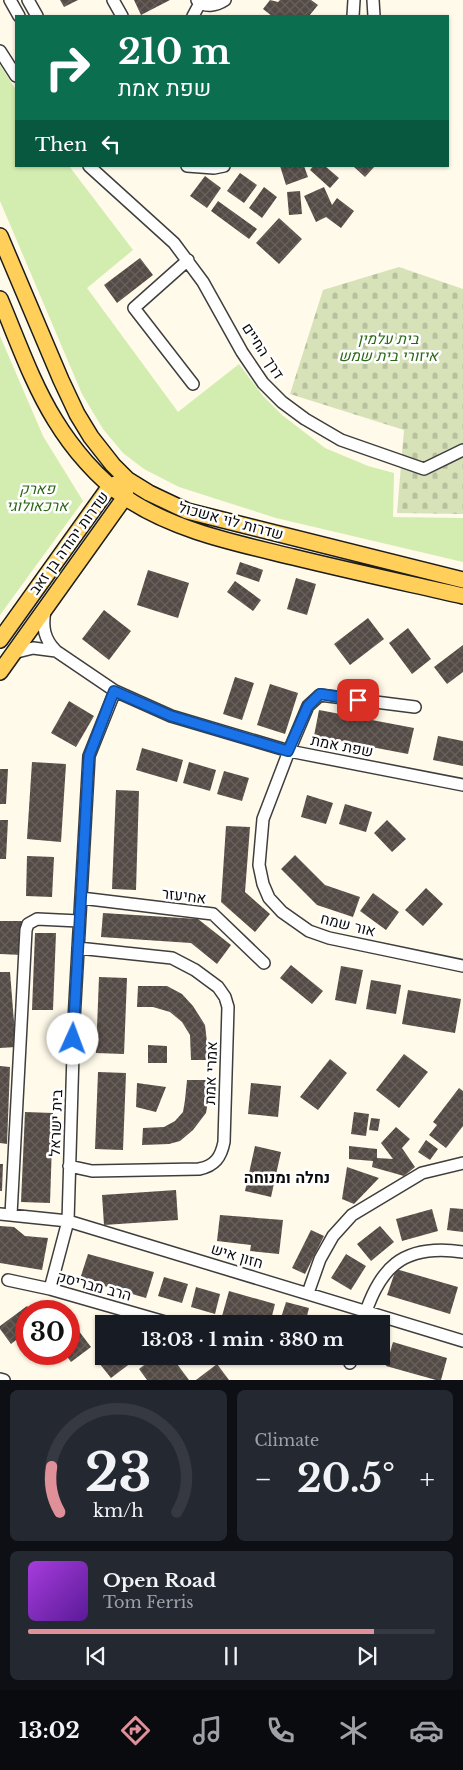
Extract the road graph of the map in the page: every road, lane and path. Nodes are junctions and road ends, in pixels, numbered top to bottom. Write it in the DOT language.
graph roads {
  1 [pos="10,0"];
  2 [pos="28,0"];
  3 [pos="113,0"];
  4 [pos="224,0"];
  5 [pos="354,0"];
  6 [pos="374,0"];
  7 [pos="198,2"];
  8 [pos="18,15"];
  9 [pos="36,15"];
  10 [pos="121,15"];
  11 [pos="193,15"];
  12 [pos="353,15"];
  13 [pos="374,15"];
  14 [pos="0,51"];
  15 [pos="15,74"];
  16 [pos="90,167"];
  17 [pos="0,236"];
  18 [pos="188,260"];
  19 [pos="0,299"];
  20 [pos="193,384"];
  21 [pos="463,450"];
  22 [pos="128,480"];
  23 [pos="110,486"];
  24 [pos="125,497"];
  25 [pos="463,580"];
  26 [pos="463,596"];
  27 [pos="45,609"];
  28 [pos="0,640"];
  29 [pos="56,651"];
  30 [pos="13,653"];
  31 [pos="0,672"];
  32 [pos="114,691"];
  33 [pos="415,707"];
  34 [pos="288,751"];
  35 [pos="463,785"];
  36 [pos="81,898"];
  37 [pos="79,921"];
  38 [pos="78,948"];
  39 [pos="264,963"];
  40 [pos="463,966"];
  41 [pos="463,1163"];
  42 [pos="70,1166"];
  43 [pos="6,1215"];
  44 [pos="68,1221"];
  45 [pos="463,1252"];
  46 [pos="8,1280"];
  47 [pos="50,1289"];
  48 [pos="308,1293"];
  49 [pos="365,1312"];
  50 [pos="141,1315"];
  51 [pos="364,1315"];
  52 [pos="463,1341"];
  53 [pos="0,1379"];
  54 [pos="4,1380"];
  1 -- 8 [label="street"];
  2 -- 9 [label="street"];
  3 -- 10 [label="street"];
  4 -- 7 [label="street"];
  5 -- 12 [label="street"];
  6 -- 13 [label="street"];
  7 -- 11 [label="street"];
  14 -- 15 [label="street"];
  16 -- 18 [label="street, דרך החיים"];
  17 -- 22 [label="main road, שדרות לוי אשכול"];
  18 -- 20 [label="street"];
  18 -- 21 [label="street, דרך החיים"];
  19 -- 23 [label="main road, שדרות לוי אשכול"];
  22 -- 23 [label="main road, שדרות יהודה בן זאב"];
  22 -- 24 [label="main road, שדרות יהודה בן זאב"];
  22 -- 25 [label="main road, שדרות לוי אשכול"];
  23 -- 24 [label="main road, שדרות לוי אשכול"];
  23 -- 28 [label="main road, שדרות יהודה בן זאב"];
  24 -- 26 [label="main road, שדרות לוי אשכול"];
  24 -- 27 [label="main road, שדרות יהודה בן זאב"];
  27 -- 29 [label="street, שפת אמת"];
  27 -- 30 [label="main road, שדרות יהודה בן זאב"];
  29 -- 30 [label="street, שפת אמת"];
  29 -- 32 [label="street, שפת אמת"];
  30 -- 31 [label="main road, שדרות יהודה בן זאב"];
  32 -- 34 [label="street, שפת אמת"];
  32 -- 36 [label="street, בית ישראל"];
  33 -- 34 [label="street, אור שמח"];
  34 -- 35 [label="street, שפת אמת"];
  34 -- 40 [label="street, אור שמח"];
  36 -- 37 [label="street, בית ישראל"];
  36 -- 39 [label="street, אחיעזר"];
  37 -- 38 [label="street, בית ישראל"];
  37 -- 43 [label="street"];
  38 -- 42 [label="street, בית ישראל"];
  38 -- 42 [label="street, אמרי אמת"];
  41 -- 48 [label="street"];
  42 -- 44 [label="street, בית ישראל"];
  43 -- 44 [label="street, חזון איש"];
  44 -- 47 [label="street, בית ישראל"];
  44 -- 48 [label="street, חזון איש"];
  45 -- 49 [label="street"];
  46 -- 47 [label="street, הרב מבריסק"];
  47 -- 50 [label="street, הרב מבריסק"];
  48 -- 49 [label="street, חזון איש"];
  49 -- 51 [label="street"];
  49 -- 52 [label="street, חזון איש"];
  53 -- 54 [label="street"];
}
